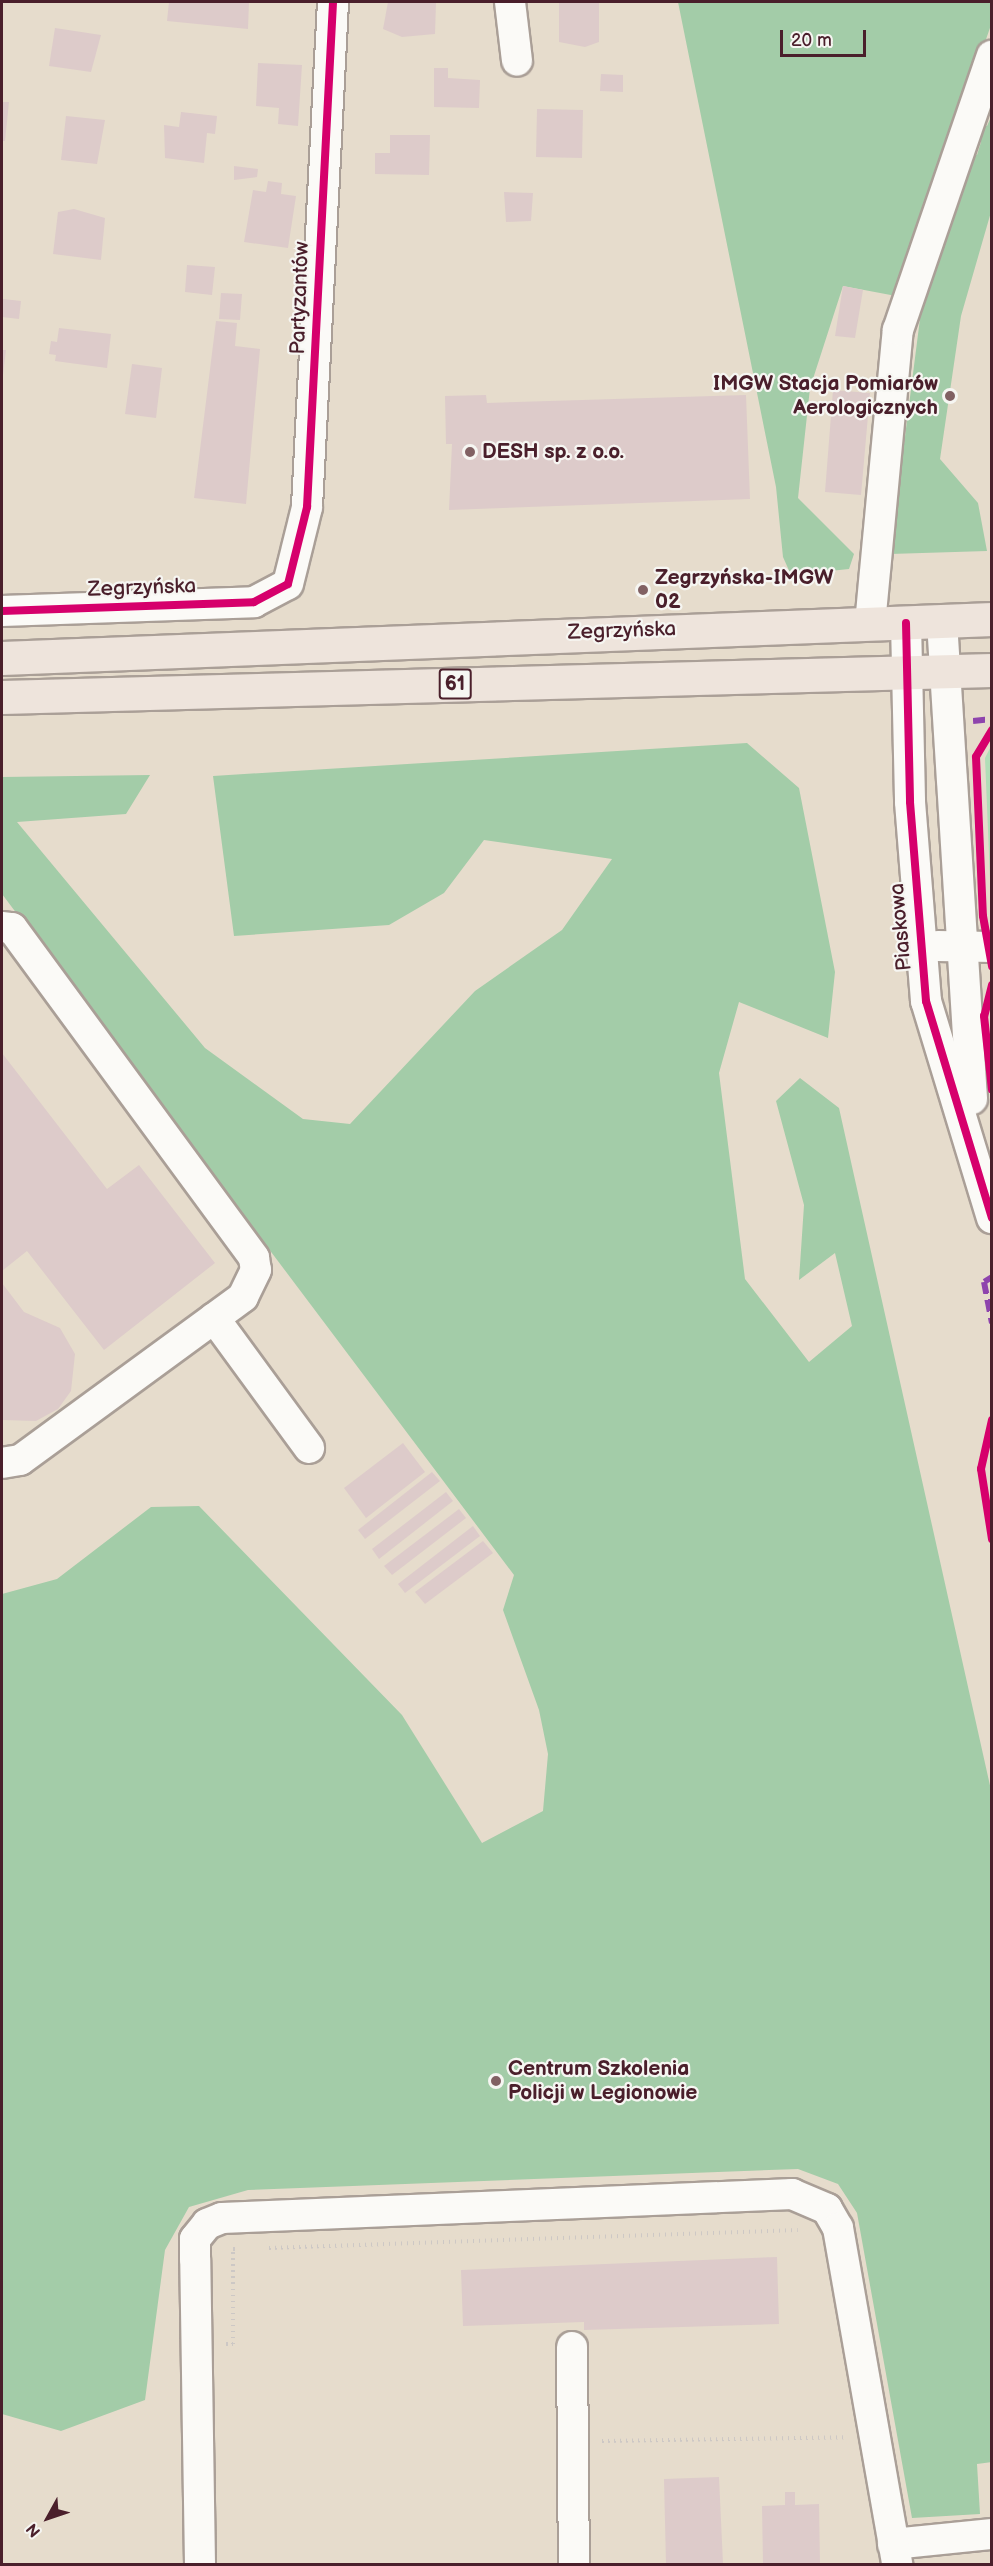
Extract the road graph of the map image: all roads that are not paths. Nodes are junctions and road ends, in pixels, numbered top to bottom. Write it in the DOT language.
graph roads {
  1 [pos="333,2"];
  2 [pos="510,2"];
  3 [pos="992,56"];
  4 [pos="517,61"];
  5 [pos="281,590"];
  6 [pos="2,611"];
  7 [pos="992,619"];
  8 [pos="942,622"];
  9 [pos="906,623"];
  10 [pos="870,624"];
  11 [pos="2,658"];
  12 [pos="992,670"];
  13 [pos="944,671"];
  14 [pos="909,672"];
  15 [pos="2,697"];
  16 [pos="2,927"];
  17 [pos="920,946"];
  18 [pos="958,946"];
  19 [pos="992,946"];
  20 [pos="975,1150"];
  21 [pos="992,1218"];
  22 [pos="214,1318"];
  23 [pos="309,1448"];
  24 [pos="2,1463"];
  25 [pos="572,2347"];
  26 [pos="992,2534"];
  27 [pos="895,2554"];
  28 [pos="200,2565"];
  29 [pos="574,2565"];
  1 -- 5 [label="street, Partyzantów"];
  2 -- 4 [label="street"];
  3 -- 10 [label="street"];
  5 -- 6 [label="street, Zegrzyńska"];
  7 -- 8 [label="main road, Zegrzyńska / 61"];
  8 -- 9 [label="main road, Zegrzyńska / 61"];
  8 -- 13 [label="street, Piaskowa"];
  9 -- 10 [label="main road, Zegrzyńska / 61"];
  9 -- 14 [label="street, Piaskowa"];
  10 -- 11 [label="main road, Zegrzyńska / 61"];
  12 -- 13 [label="main road, 61"];
  13 -- 14 [label="main road, 61"];
  13 -- 18 [label="street, Piaskowa"];
  14 -- 15 [label="main road, 61"];
  14 -- 17 [label="street, Piaskowa"];
  16 -- 22 [label="street"];
  17 -- 18 [label="street"];
  17 -- 20 [label="street, Piaskowa"];
  18 -- 19 [label="street"];
  18 -- 20 [label="street, Piaskowa"];
  20 -- 21 [label="street, Piaskowa"];
  22 -- 23 [label="street"];
  22 -- 24 [label="street"];
  25 -- 29 [label="street"];
  26 -- 27 [label="street"];
  27 -- 28 [label="street"];
}
